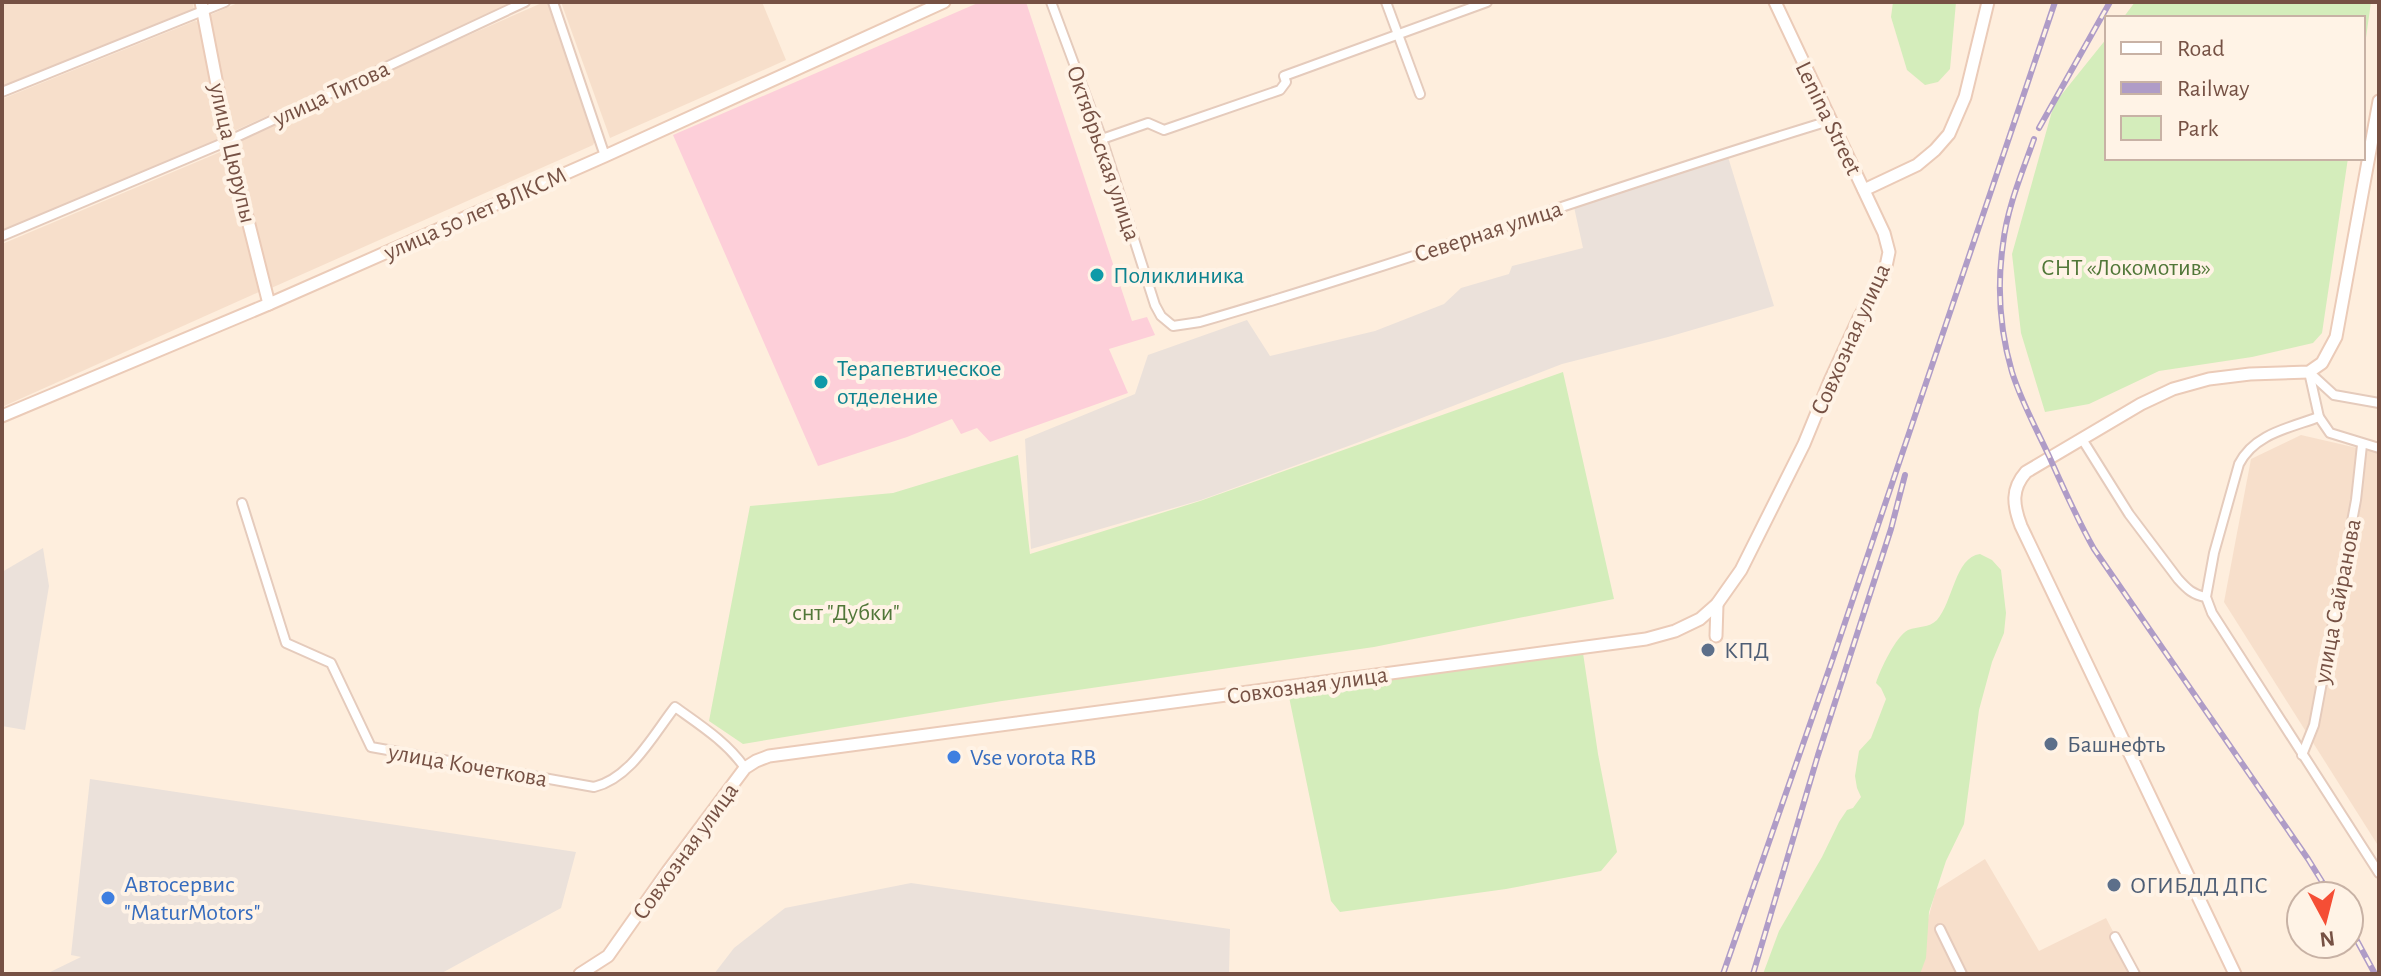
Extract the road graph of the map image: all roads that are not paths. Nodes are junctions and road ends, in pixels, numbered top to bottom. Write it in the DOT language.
graph roads {
  1 [pos="225,2"];
  2 [pos="525,2"];
  3 [pos="553,2"];
  4 [pos="944,2"];
  5 [pos="1051,2"];
  6 [pos="1386,2"];
  7 [pos="1487,2"];
  8 [pos="1775,2"];
  9 [pos="1988,2"];
  10 [pos="202,7"];
  11 [pos="1397,35"];
  12 [pos="2,92"];
  13 [pos="1420,94"];
  14 [pos="2379,101"];
  15 [pos="1829,121"];
  16 [pos="1102,139"];
  17 [pos="228,141"];
  18 [pos="605,156"];
  19 [pos="1864,190"];
  20 [pos="1884,233"];
  21 [pos="2,236"];
  22 [pos="269,304"];
  23 [pos="1155,305"];
  24 [pos="2309,372"];
  25 [pos="2379,403"];
  26 [pos="2,416"];
  27 [pos="2319,417"];
  28 [pos="2082,439"];
  29 [pos="2362,445"];
  30 [pos="2379,448"];
  31 [pos="242,503"];
  32 [pos="2206,597"];
  33 [pos="1717,604"];
  34 [pos="1716,636"];
  35 [pos="2302,755"];
  36 [pos="745,768"];
  37 [pos="2379,873"];
  38 [pos="1940,929"];
  39 [pos="2115,937"];
  40 [pos="580,974"];
  41 [pos="1962,974"];
  42 [pos="2135,974"];
  43 [pos="2235,974"];
  1 -- 10 [label="street"];
  2 -- 17 [label="street, улица Титова"];
  3 -- 18 [label="street"];
  4 -- 18 [label="street, улица 50 лет ВЛКСМ"];
  5 -- 16 [label="street, Октябрьская улица"];
  6 -- 11 [label="street"];
  7 -- 11 [label="street"];
  8 -- 15 [label="street, Lenina Street"];
  9 -- 19 [label="street"];
  10 -- 12 [label="street"];
  10 -- 17 [label="street, улица Цюрупы"];
  11 -- 13 [label="street"];
  11 -- 16 [label="street"];
  14 -- 24 [label="street"];
  15 -- 19 [label="street, Lenina Street"];
  15 -- 23 [label="street, Северная улица"];
  16 -- 23 [label="street, Октябрьская улица"];
  17 -- 21 [label="street, улица Титова"];
  17 -- 22 [label="street, улица Цюрупы"];
  18 -- 22 [label="street, улица 50 лет ВЛКСМ"];
  19 -- 20 [label="street, Lenina Street"];
  20 -- 33 [label="street, Совхозная улица"];
  22 -- 26 [label="street, улица 50 лет ВЛКСМ"];
  24 -- 25 [label="street"];
  24 -- 27 [label="street"];
  24 -- 28 [label="street"];
  27 -- 29 [label="street"];
  27 -- 32 [label="street"];
  28 -- 32 [label="street"];
  28 -- 43 [label="street"];
  29 -- 30 [label="street"];
  29 -- 35 [label="street, улица Сайранова"];
  31 -- 36 [label="street, улица Кочеткова"];
  32 -- 35 [label="street"];
  33 -- 34 [label="street"];
  33 -- 36 [label="street, Совхозная улица"];
  35 -- 37 [label="street"];
  36 -- 40 [label="street, Совхозная улица"];
  38 -- 41 [label="street"];
  39 -- 42 [label="street"];
}
